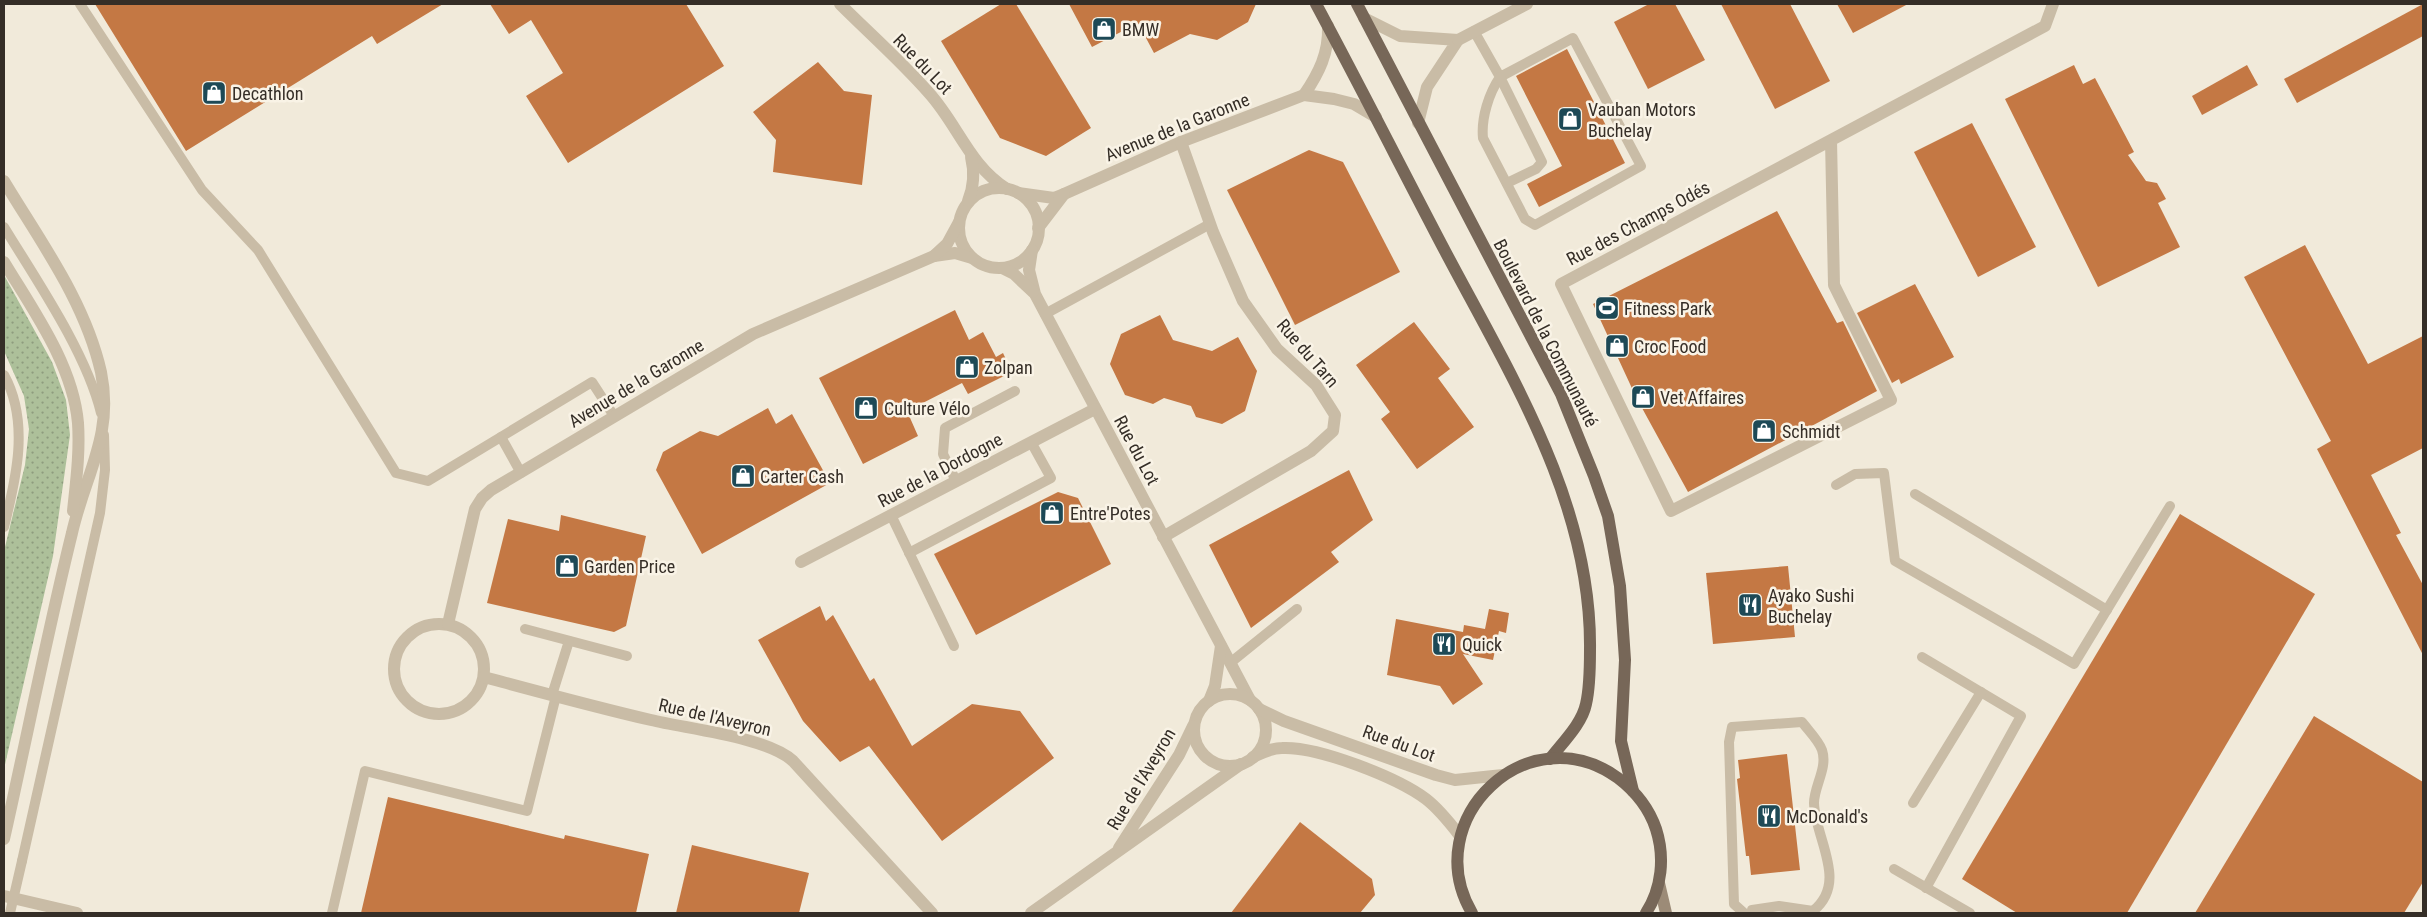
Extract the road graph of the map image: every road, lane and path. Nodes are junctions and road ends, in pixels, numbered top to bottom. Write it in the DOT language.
graph roads {
  1 [pos="80,4"];
  2 [pos="840,4"];
  3 [pos="1316,4"];
  4 [pos="1357,4"];
  5 [pos="1527,4"];
  6 [pos="2053,4"];
  7 [pos="1364,18"];
  8 [pos="1328,26"];
  9 [pos="1474,31"];
  10 [pos="1458,40"];
  11 [pos="1500,77"];
  12 [pos="1304,95"];
  13 [pos="1376,117"];
  14 [pos="1418,124"];
  15 [pos="1832,140"];
  16 [pos="1181,142"];
  17 [pos="971,155"];
  18 [pos="4,180"];
  19 [pos="1507,183"];
  20 [pos="1013,191"];
  21 [pos="1064,194"];
  22 [pos="966,206"];
  23 [pos="959,222"];
  24 [pos="1210,224"];
  25 [pos="4,227"];
  26 [pos="1038,228"];
  27 [pos="1032,250"];
  28 [pos="934,256"];
  29 [pos="974,259"];
  30 [pos="4,262"];
  31 [pos="1002,268"];
  32 [pos="1035,294"];
  33 [pos="1045,314"];
  34 [pos="4,375"];
  35 [pos="1015,391"];
  36 [pos="1095,409"];
  37 [pos="614,416"];
  38 [pos="103,428"];
  39 [pos="500,437"];
  40 [pos="1031,442"];
  41 [pos="521,473"];
  42 [pos="956,481"];
  43 [pos="1836,485"];
  44 [pos="1915,494"];
  45 [pos="2170,506"];
  46 [pos="891,515"];
  47 [pos="4,527"];
  48 [pos="72,531"];
  49 [pos="1163,537"];
  50 [pos="909,553"];
  51 [pos="801,562"];
  52 [pos="1297,609"];
  53 [pos="2107,610"];
  54 [pos="448,624"];
  55 [pos="525,630"];
  56 [pos="569,641"];
  57 [pos="954,646"];
  58 [pos="1220,646"];
  59 [pos="627,656"];
  60 [pos="1922,658"];
  61 [pos="1230,662"];
  62 [pos="484,677"];
  63 [pos="1981,692"];
  64 [pos="554,695"];
  65 [pos="1209,701"];
  66 [pos="1254,705"];
  67 [pos="1195,721"];
  68 [pos="1253,757"];
  69 [pos="1550,759"];
  70 [pos="1241,764"];
  71 [pos="1503,776"];
  72 [pos="1633,791"];
  73 [pos="1913,803"];
  74 [pos="1460,836"];
  75 [pos="4,839"];
  76 [pos="1115,855"];
  77 [pos="1894,869"];
  78 [pos="1659,883"];
  79 [pos="1926,888"];
  80 [pos="4,896"];
  81 [pos="1812,912"];
  82 [pos="10,913"];
  83 [pos="77,913"];
  84 [pos="332,913"];
  85 [pos="932,913"];
  86 [pos="1030,913"];
  87 [pos="1472,913"];
  88 [pos="1646,913"];
  89 [pos="1666,913"];
  90 [pos="1744,913"];
  91 [pos="1752,913"];
  92 [pos="1970,913"];
  1 -- 39 [label="lane"];
  2 -- 17 [label="street, Rue du Lot"];
  3 -- 8 [label="main road"];
  4 -- 7 [label="main road, Boulevard de la Communauté"];
  5 -- 9 [label="street"];
  6 -- 15 [label="street, Rue des Champs Odés"];
  7 -- 10 [label="street"];
  7 -- 14 [label="main road, Boulevard de la Communauté"];
  8 -- 12 [label="street"];
  8 -- 13 [label="main road"];
  9 -- 10 [label="street"];
  9 -- 11 [label="lane"];
  10 -- 14 [label="street"];
  11 -- 19 [label="lane"];
  11 -- 19 [label="lane"];
  11 -- 19 [label="lane"];
  12 -- 13 [label="street"];
  12 -- 16 [label="street, Avenue de la Garonne"];
  13 -- 69 [label="main road"];
  14 -- 72 [label="main road, Boulevard de la Communauté"];
  15 -- 15 [label="street, Rue des Champs Odés"];
  16 -- 21 [label="street, Avenue de la Garonne"];
  16 -- 24 [label="street, Rue du Tarn"];
  17 -- 20 [label="street, Rue du Lot"];
  17 -- 22 [label="street"];
  18 -- 38 [label="street"];
  20 -- 21 [label="street"];
  20 -- 22 [label="street"];
  20 -- 26 [label="street"];
  21 -- 26 [label="street"];
  22 -- 23 [label="street"];
  23 -- 28 [label="street"];
  23 -- 29 [label="street"];
  24 -- 33 [label="lane"];
  24 -- 49 [label="street, Rue du Tarn"];
  25 -- 38 [label="lane"];
  26 -- 27 [label="street"];
  27 -- 31 [label="street"];
  27 -- 32 [label="street"];
  28 -- 29 [label="street"];
  28 -- 37 [label="street, Avenue de la Garonne"];
  29 -- 31 [label="street"];
  30 -- 48 [label="street"];
  31 -- 32 [label="street"];
  32 -- 33 [label="street, Rue du Lot"];
  33 -- 36 [label="street, Rue du Lot"];
  34 -- 47 [label="lane"];
  35 -- 42 [label="lane"];
  36 -- 40 [label="street, Rue de la Dordogne"];
  36 -- 49 [label="street, Rue du Lot"];
  37 -- 39 [label="lane"];
  37 -- 41 [label="street, Avenue de la Garonne"];
  38 -- 48 [label="street"];
  38 -- 82 [label="lane, bridge"];
  39 -- 41 [label="lane"];
  40 -- 42 [label="street, Rue de la Dordogne"];
  40 -- 50 [label="lane"];
  41 -- 54 [label="street, Avenue de la Garonne"];
  42 -- 46 [label="street, Rue de la Dordogne"];
  43 -- 53 [label="lane"];
  44 -- 53 [label="lane"];
  45 -- 53 [label="lane"];
  46 -- 50 [label="lane"];
  46 -- 51 [label="street, Rue de la Dordogne"];
  48 -- 75 [label="street"];
  49 -- 58 [label="street, Rue du Lot"];
  50 -- 57 [label="lane"];
  52 -- 61 [label="lane"];
  54 -- 62 [label="street"];
  54 -- 62 [label="street"];
  55 -- 56 [label="lane"];
  56 -- 59 [label="lane"];
  56 -- 64 [label="lane"];
  58 -- 61 [label="street, Rue du Lot"];
  58 -- 65 [label="street"];
  60 -- 63 [label="lane"];
  61 -- 66 [label="street, Rue du Lot"];
  62 -- 64 [label="street, Rue de l'Aveyron"];
  63 -- 73 [label="lane"];
  63 -- 79 [label="lane"];
  64 -- 84 [label="lane"];
  64 -- 85 [label="street, Rue de l'Aveyron"];
  65 -- 66 [label="street"];
  65 -- 67 [label="street"];
  66 -- 68 [label="street"];
  66 -- 71 [label="street, Rue du Lot"];
  67 -- 70 [label="street"];
  67 -- 76 [label="street, Rue de l'Aveyron"];
  68 -- 70 [label="street"];
  68 -- 74 [label="street, Rue du Lot"];
  69 -- 71 [label="main road"];
  69 -- 72 [label="main road"];
  70 -- 76 [label="street, Rue de l'Aveyron"];
  71 -- 74 [label="main road"];
  72 -- 78 [label="main road"];
  74 -- 87 [label="main road"];
  76 -- 86 [label="street, Rue de l'Aveyron"];
  77 -- 79 [label="lane"];
  78 -- 88 [label="main road"];
  78 -- 89 [label="street"];
  79 -- 92 [label="lane"];
  80 -- 83 [label="street"];
  81 -- 90 [label="lane"];
  81 -- 91 [label="lane"];
}
